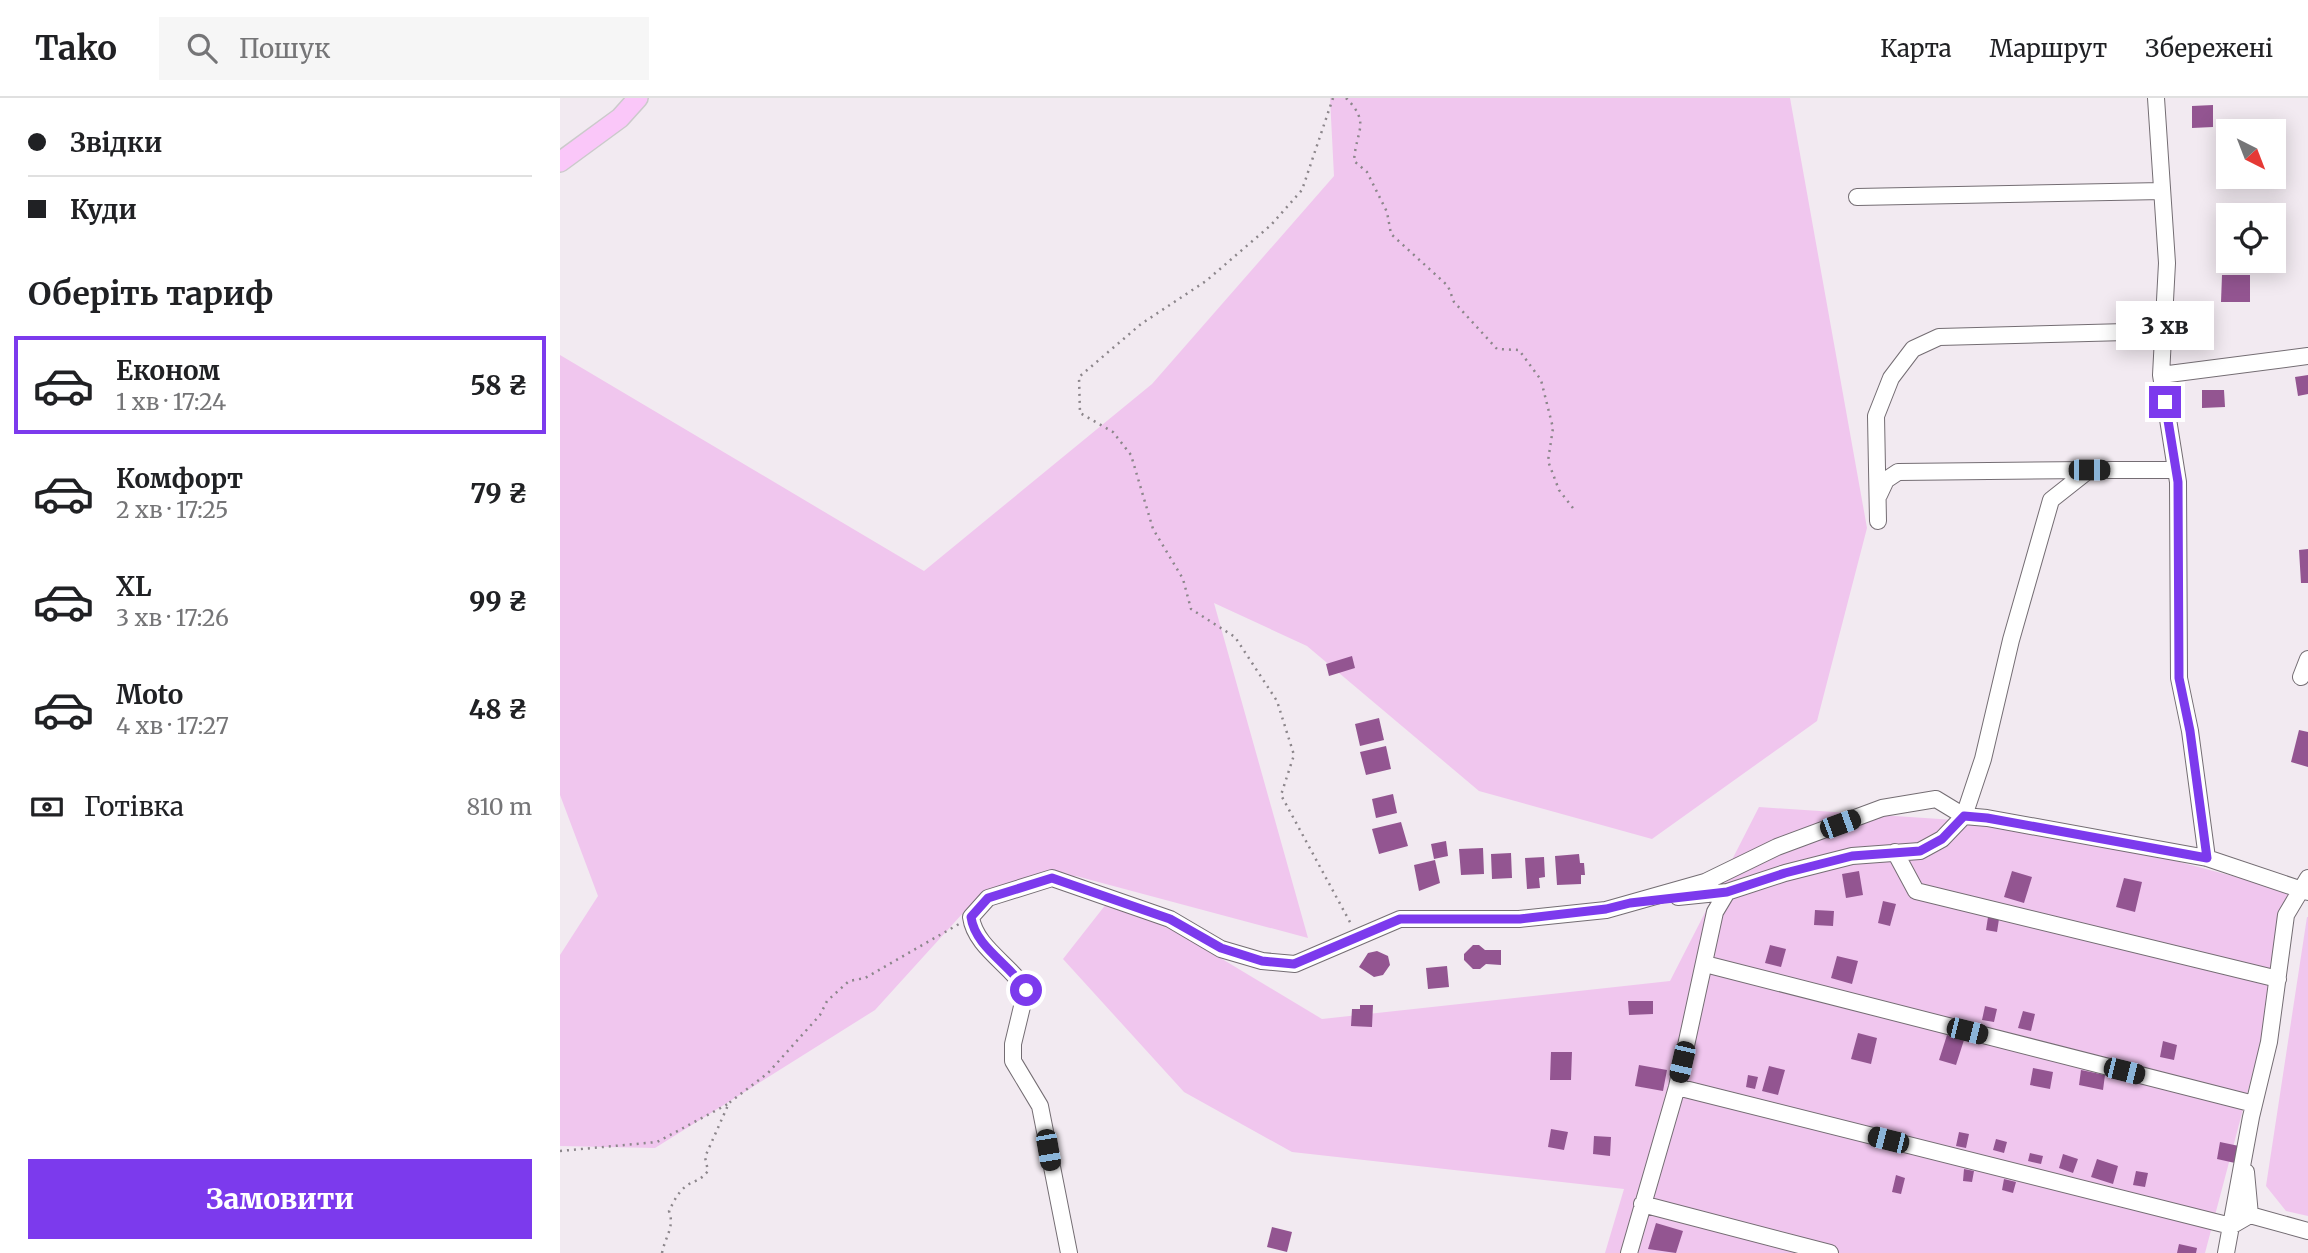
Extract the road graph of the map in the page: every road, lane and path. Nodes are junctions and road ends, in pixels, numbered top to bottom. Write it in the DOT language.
graph roads {
  1 [pos="638,98"];
  2 [pos="1333,98"];
  3 [pos="1346,98"];
  4 [pos="2156,98"];
  5 [pos="560,162"];
  6 [pos="2162,191"];
  7 [pos="1857,197"];
  8 [pos="2164,331"];
  9 [pos="2308,356"];
  10 [pos="2161,375"];
  11 [pos="2089,470"];
  12 [pos="2170,470"];
  13 [pos="1877,499"];
  14 [pos="1576,512"];
  15 [pos="1878,521"];
  16 [pos="2308,659"];
  17 [pos="2301,677"];
  18 [pos="1964,816"];
  19 [pos="1895,852"];
  20 [pos="2207,858"];
  21 [pos="2305,887"];
  22 [pos="1727,892"];
  23 [pos="1630,903"];
  24 [pos="971,917"];
  25 [pos="1357,936"];
  26 [pos="1705,964"];
  27 [pos="2278,979"];
  28 [pos="1676,1087"];
  29 [pos="729,1103"];
  30 [pos="2255,1104"];
  31 [pos="560,1151"];
  32 [pos="2245,1153"];
  33 [pos="1642,1204"];
  34 [pos="2250,1215"];
  35 [pos="2231,1226"];
  36 [pos="2308,1231"];
  37 [pos="662,1253"];
  38 [pos="1069,1253"];
  39 [pos="1629,1253"];
  40 [pos="1830,1253"];
  41 [pos="2226,1253"];
  1 -- 5 [label="main road"];
  2 -- 25 [label="path"];
  3 -- 14 [label="path"];
  4 -- 6 [label="street"];
  6 -- 7 [label="street"];
  6 -- 8 [label="street"];
  8 -- 10 [label="street"];
  8 -- 13 [label="street"];
  9 -- 10 [label="street"];
  10 -- 20 [label="street"];
  11 -- 12 [label="street"];
  11 -- 13 [label="street"];
  11 -- 18 [label="street"];
  13 -- 15 [label="street"];
  16 -- 17 [label="street"];
  18 -- 19 [label="street"];
  18 -- 20 [label="street"];
  18 -- 23 [label="street"];
  19 -- 22 [label="street"];
  19 -- 27 [label="street"];
  20 -- 21 [label="street"];
  21 -- 27 [label="street"];
  22 -- 23 [label="street"];
  22 -- 26 [label="street"];
  23 -- 25 [label="street"];
  24 -- 25 [label="street"];
  24 -- 29 [label="path"];
  24 -- 38 [label="street"];
  26 -- 28 [label="street"];
  26 -- 30 [label="street"];
  27 -- 30 [label="street"];
  28 -- 33 [label="street"];
  28 -- 35 [label="street"];
  29 -- 31 [label="path"];
  29 -- 37 [label="path"];
  30 -- 32 [label="street"];
  32 -- 34 [label="street"];
  32 -- 35 [label="street"];
  33 -- 39 [label="street"];
  33 -- 40 [label="street"];
  34 -- 35 [label="street"];
  34 -- 36 [label="street"];
  35 -- 41 [label="street"];
}
